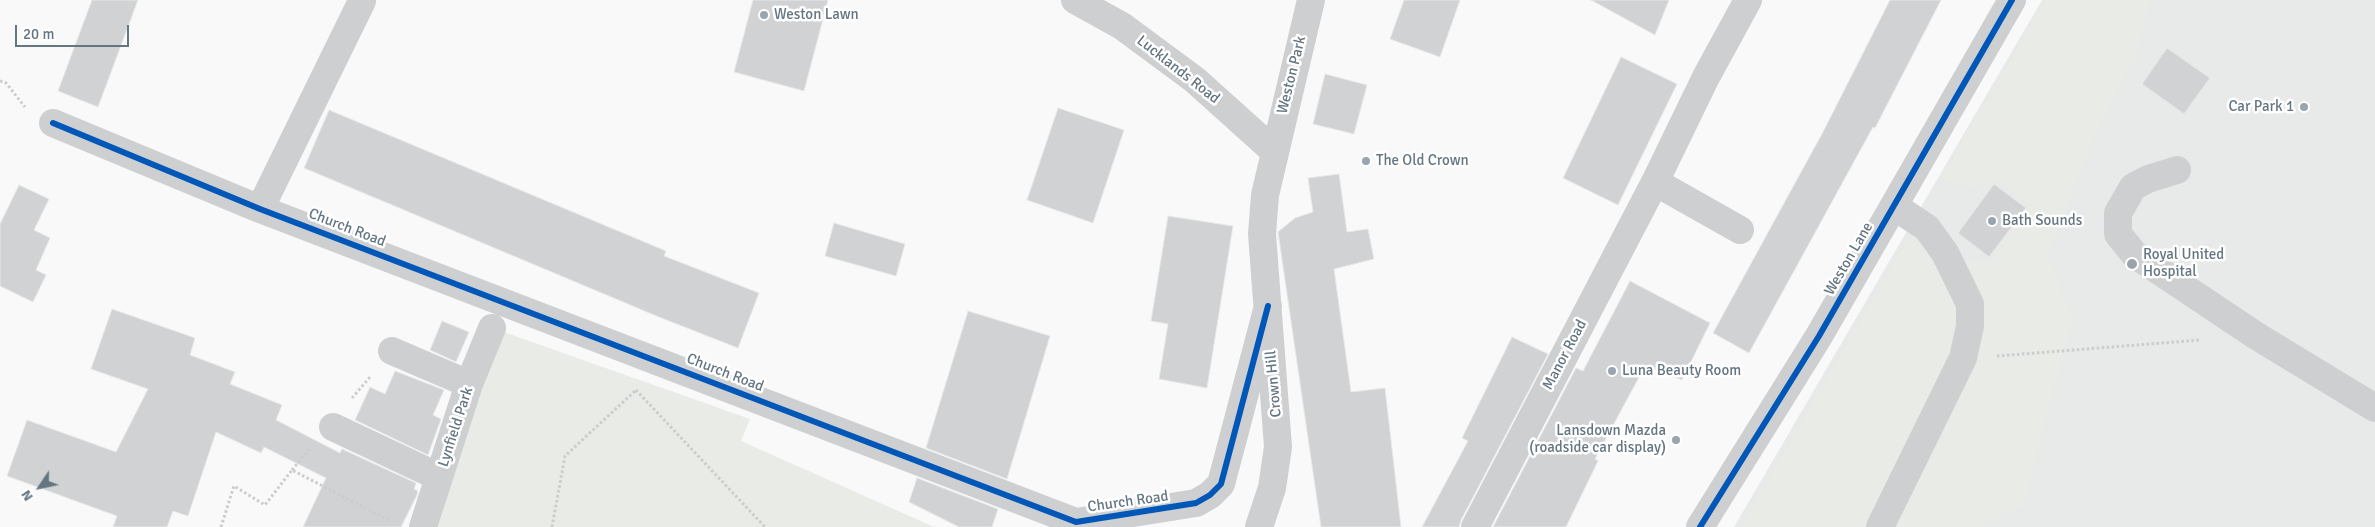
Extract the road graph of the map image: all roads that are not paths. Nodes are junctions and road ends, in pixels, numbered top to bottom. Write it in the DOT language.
graph roads {
  1 [pos="1075,0"];
  2 [pos="1310,0"];
  3 [pos="1748,0"];
  4 [pos="2012,0"];
  5 [pos="362,1"];
  6 [pos="53,123"];
  7 [pos="1274,151"];
  8 [pos="2177,170"];
  9 [pos="1655,182"];
  10 [pos="1894,206"];
  11 [pos="260,209"];
  12 [pos="1740,230"];
  13 [pos="1268,306"];
  14 [pos="492,328"];
  15 [pos="392,351"];
  16 [pos="469,384"];
  17 [pos="2375,408"];
  18 [pos="333,427"];
  19 [pos="439,477"];
  20 [pos="1070,524"];
  21 [pos="423,527"];
  22 [pos="1259,527"];
  23 [pos="1475,527"];
  24 [pos="1700,527"];
  25 [pos="1880,527"];
  1 -- 7 [label="street, Lucklands Road"];
  2 -- 7 [label="street, Weston Park"];
  3 -- 9 [label="street, Manor Road"];
  4 -- 10 [label="street, Weston Lane"];
  5 -- 11 [label="street"];
  6 -- 11 [label="street, Church Road"];
  7 -- 13 [label="street, Crown Hill"];
  8 -- 17 [label="street"];
  9 -- 12 [label="street"];
  9 -- 23 [label="street, Manor Road"];
  10 -- 24 [label="street, Weston Lane"];
  10 -- 25 [label="street"];
  11 -- 20 [label="street, Church Road"];
  13 -- 20 [label="street, Church Road"];
  13 -- 22 [label="street, Crown Hill"];
  14 -- 16 [label="street, Lynfield Park"];
  15 -- 16 [label="street"];
  16 -- 19 [label="street, Lynfield Park"];
  18 -- 19 [label="street"];
  19 -- 21 [label="street, Lynfield Park"];
}
